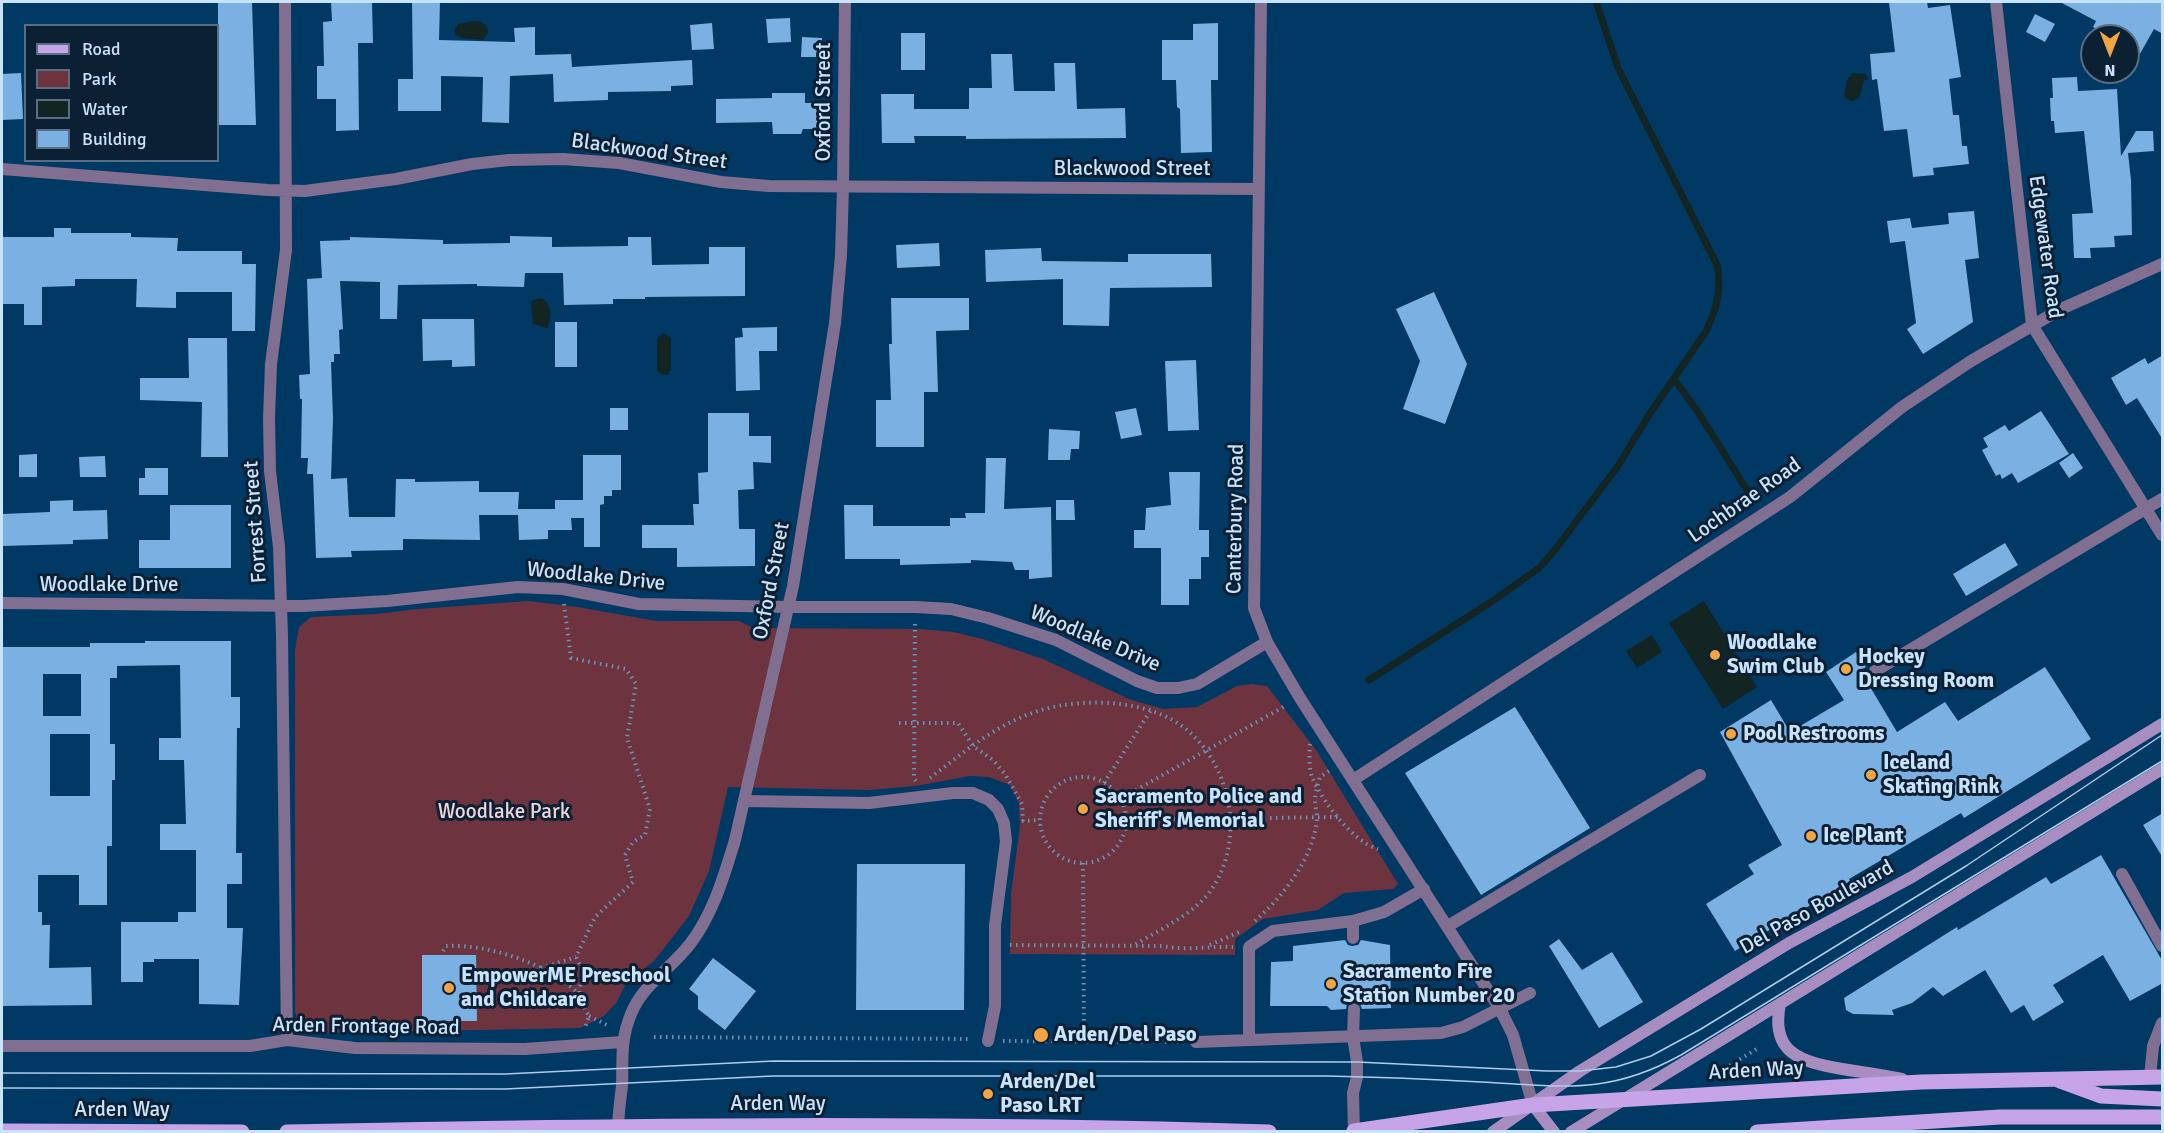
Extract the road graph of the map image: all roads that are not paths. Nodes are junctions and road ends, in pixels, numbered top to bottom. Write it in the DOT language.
graph roads {
  1 [pos="285,2"];
  2 [pos="845,2"];
  3 [pos="1261,2"];
  4 [pos="1995,2"];
  5 [pos="2,169"];
  6 [pos="843,188"];
  7 [pos="1259,189"];
  8 [pos="287,190"];
  9 [pos="2163,264"];
  10 [pos="2032,325"];
  11 [pos="2163,499"];
  12 [pos="2147,509"];
  13 [pos="2163,535"];
  14 [pos="2,603"];
  15 [pos="280,606"];
  16 [pos="788,607"];
  17 [pos="1267,642"];
  18 [pos="1875,671"];
  19 [pos="2163,724"];
  20 [pos="2163,769"];
  21 [pos="1700,776"];
  22 [pos="1353,780"];
  23 [pos="744,801"];
  24 [pos="2122,874"];
  25 [pos="1424,889"];
  26 [pos="1353,921"];
  27 [pos="1448,926"];
  28 [pos="1353,938"];
  29 [pos="2163,946"];
  30 [pos="1530,993"];
  31 [pos="1780,1004"];
  32 [pos="1354,1009"];
  33 [pos="1500,1009"];
  34 [pos="2163,1023"];
  35 [pos="1353,1037"];
  36 [pos="1249,1039"];
  37 [pos="288,1040"];
  38 [pos="987,1041"];
  39 [pos="622,1042"];
  40 [pos="1196,1042"];
  41 [pos="2,1046"];
  42 [pos="2156,1077"];
  43 [pos="2054,1078"];
  44 [pos="1921,1082"];
  45 [pos="2163,1099"];
  46 [pos="1623,1100"];
  47 [pos="1533,1105"];
  48 [pos="2163,1117"];
  49 [pos="618,1128"];
  50 [pos="935,1128"];
  51 [pos="435,1130"];
  52 [pos="2,1131"];
  53 [pos="116,1131"];
  54 [pos="242,1131"];
  55 [pos="287,1131"];
  56 [pos="376,1131"];
  57 [pos="1269,1131"];
  58 [pos="1340,1131"];
  59 [pos="1354,1131"];
  60 [pos="1359,1131"];
  61 [pos="1493,1131"];
  62 [pos="1554,1131"];
  63 [pos="1571,1131"];
  64 [pos="1757,1131"];
  1 -- 8 [label="street, Forrest Street"];
  2 -- 6 [label="street, Oxford Street"];
  3 -- 7 [label="street, Canterbury Road"];
  4 -- 10 [label="street, Edgewater Road"];
  5 -- 8 [label="street, Blackwood Street"];
  6 -- 7 [label="street, Blackwood Street"];
  6 -- 8 [label="street, Blackwood Street"];
  6 -- 16 [label="street, Oxford Street"];
  7 -- 17 [label="street, Canterbury Road"];
  8 -- 15 [label="street, Forrest Street"];
  9 -- 10 [label="street, Lochbrae Road"];
  10 -- 12 [label="street, Edgewater Road"];
  10 -- 22 [label="street, Lochbrae Road"];
  11 -- 12 [label="street"];
  12 -- 13 [label="street, Edgewater Road"];
  12 -- 18 [label="street"];
  14 -- 15 [label="street, Woodlake Drive"];
  15 -- 16 [label="street, Woodlake Drive"];
  15 -- 37 [label="street, Forrest Street"];
  16 -- 17 [label="street, Woodlake Drive"];
  16 -- 23 [label="street, Oxford Street"];
  17 -- 22 [label="street, Canterbury Road"];
  19 -- 47 [label="main road, Del Paso Boulevard"];
  20 -- 31 [label="main road"];
  21 -- 27 [label="street"];
  22 -- 25 [label="street, Canterbury Road"];
  23 -- 38 [label="street"];
  23 -- 39 [label="street, Oxford Street"];
  24 -- 29 [label="street"];
  25 -- 26 [label="street"];
  25 -- 27 [label="street, Canterbury Road"];
  26 -- 28 [label="street"];
  26 -- 36 [label="street"];
  27 -- 33 [label="street, Canterbury Road"];
  30 -- 33 [label="street"];
  31 -- 44 [label="main road"];
  31 -- 46 [label="main road"];
  32 -- 35 [label="street"];
  33 -- 35 [label="street"];
  33 -- 47 [label="street, Canterbury Road"];
  34 -- 42 [label="street"];
  35 -- 36 [label="street"];
  35 -- 59 [label="street"];
  36 -- 40 [label="street"];
  37 -- 39 [label="street, Arden Frontage Road"];
  37 -- 41 [label="street, Arden Frontage Road"];
  39 -- 49 [label="street, Oxford Street"];
  42 -- 43 [label="main road, Arden Way"];
  43 -- 44 [label="main road, Arden Way"];
  43 -- 45 [label="main road"];
  44 -- 46 [label="main road, Arden Way"];
  46 -- 47 [label="main road, Arden Way"];
  46 -- 63 [label="main road"];
  47 -- 59 [label="main road, Arden Way"];
  47 -- 61 [label="main road, Del Paso Boulevard"];
  47 -- 62 [label="main road"];
  48 -- 64 [label="main road"];
  49 -- 50 [label="main road, Arden Way"];
  49 -- 51 [label="main road, Arden Way"];
  50 -- 57 [label="main road, Arden Way"];
  51 -- 56 [label="main road, Arden Way"];
  52 -- 53 [label="main road, Arden Way"];
  53 -- 54 [label="main road, Arden Way"];
  55 -- 56 [label="main road, Arden Way"];
  58 -- 59 [label="main road, Arden Way"];
  59 -- 60 [label="main road, Arden Way"];
}
